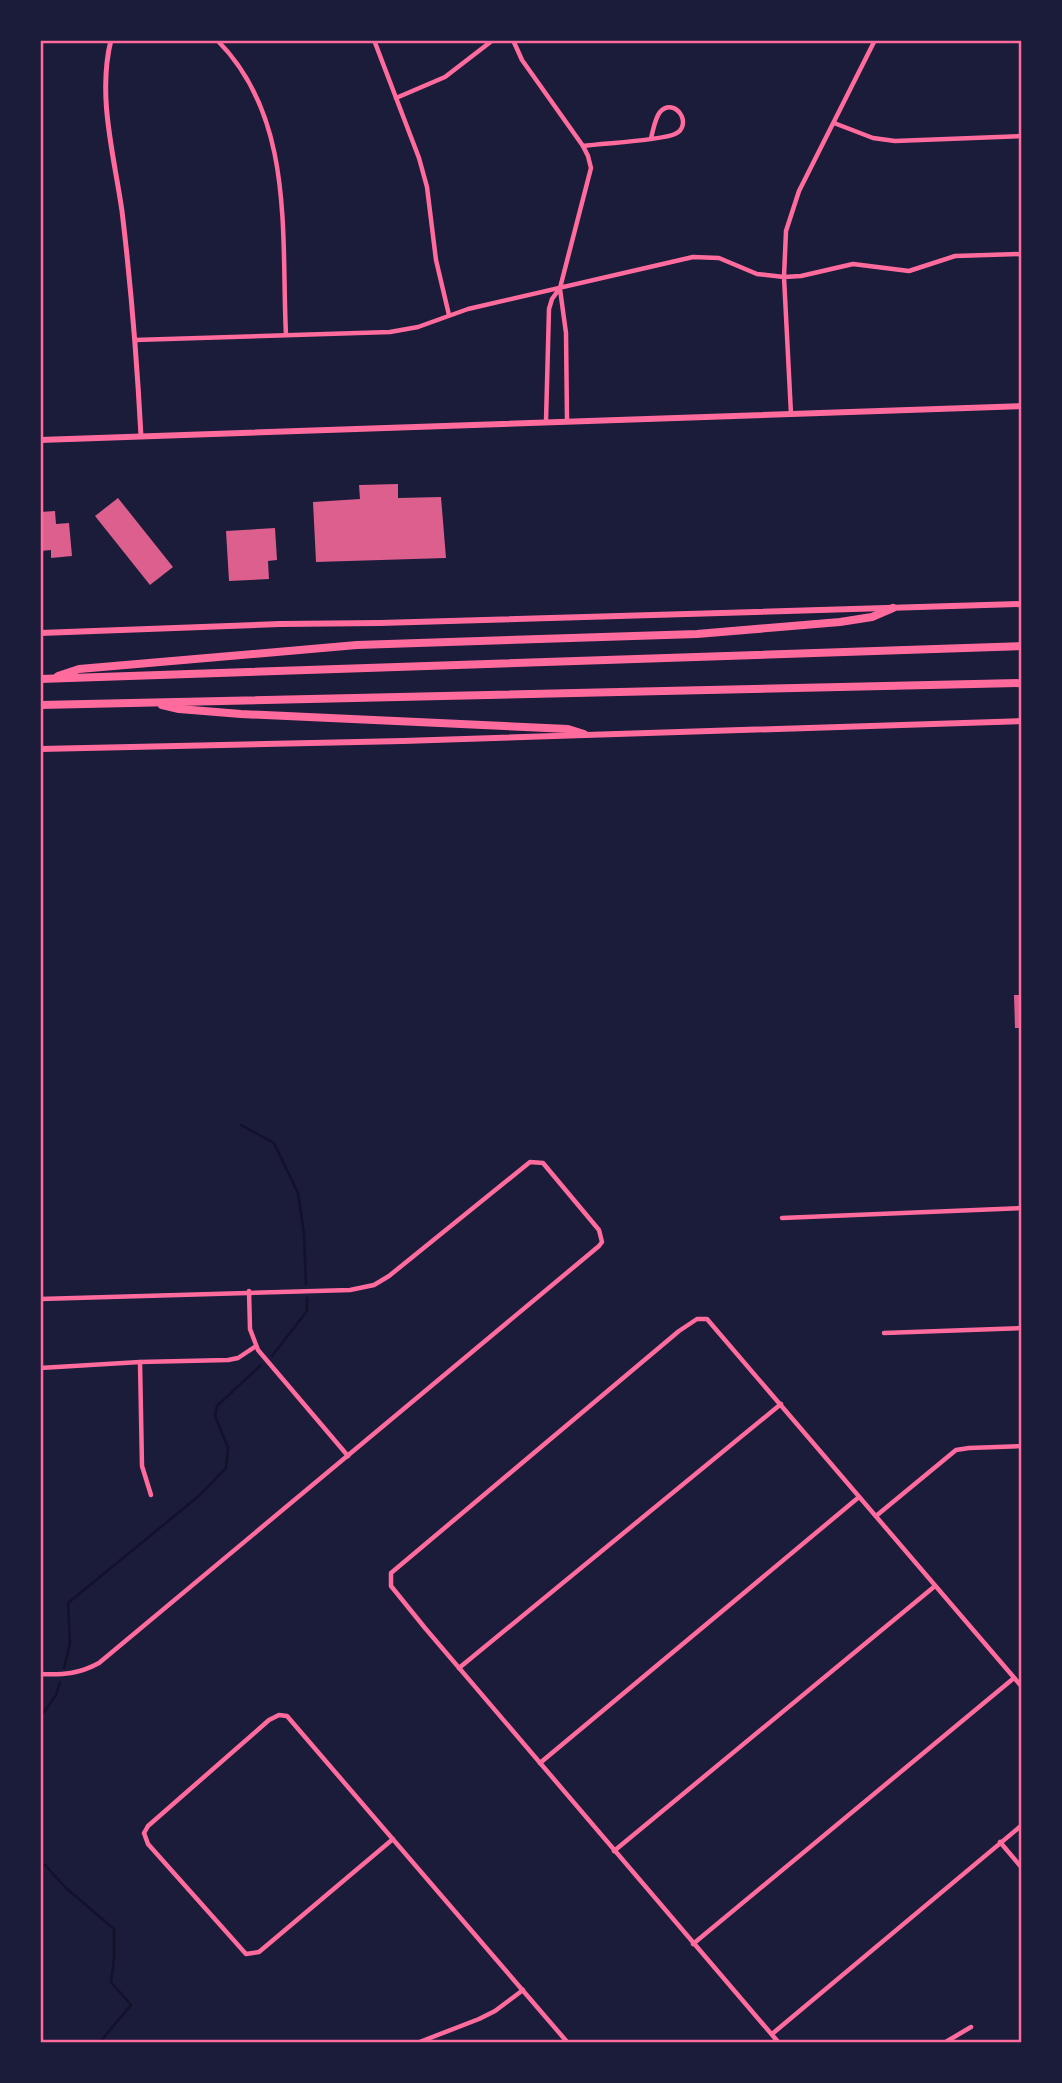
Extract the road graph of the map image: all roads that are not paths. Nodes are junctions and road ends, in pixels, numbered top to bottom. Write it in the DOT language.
graph roads {
  1 [pos="111,40"];
  2 [pos="217,40"];
  3 [pos="374,40"];
  4 [pos="493,40"];
  5 [pos="513,40"];
  6 [pos="875,40"];
  7 [pos="396,97"];
  8 [pos="834,122"];
  9 [pos="1022,136"];
  10 [pos="651,138"];
  11 [pos="583,146"];
  12 [pos="1022,254"];
  13 [pos="784,277"];
  14 [pos="559,288"];
  15 [pos="449,315"];
  16 [pos="286,335"];
  17 [pos="135,340"];
  18 [pos="1022,406"];
  19 [pos="791,415"];
  20 [pos="567,420"];
  21 [pos="546,421"];
  22 [pos="141,436"];
  23 [pos="40,440"];
  24 [pos="1022,604"];
  25 [pos="893,608"];
  26 [pos="40,633"];
  27 [pos="1022,646"];
  28 [pos="44,679"];
  29 [pos="1022,682"];
  30 [pos="153,702"];
  31 [pos="40,705"];
  32 [pos="1022,722"];
  33 [pos="584,734"];
  34 [pos="40,749"];
  35 [pos="1022,1208"];
  36 [pos="782,1218"];
  37 [pos="249,1291"];
  38 [pos="40,1299"];
  39 [pos="1022,1328"];
  40 [pos="884,1333"];
  41 [pos="256,1346"];
  42 [pos="140,1362"];
  43 [pos="40,1368"];
  44 [pos="781,1404"];
  45 [pos="1022,1446"];
  46 [pos="348,1456"];
  47 [pos="151,1495"];
  48 [pos="859,1497"];
  49 [pos="876,1516"];
  50 [pos="935,1586"];
  51 [pos="459,1668"];
  52 [pos="40,1675"];
  53 [pos="1014,1678"];
  54 [pos="1022,1687"];
  55 [pos="540,1763"];
  56 [pos="1022,1825"];
  57 [pos="393,1839"];
  58 [pos="1000,1842"];
  59 [pos="614,1851"];
  60 [pos="1022,1868"];
  61 [pos="693,1944"];
  62 [pos="523,1990"];
  63 [pos="971,2027"];
  64 [pos="772,2034"];
  65 [pos="417,2043"];
  66 [pos="568,2043"];
  67 [pos="779,2043"];
  68 [pos="944,2043"];
  1 -- 17 [label="street"];
  2 -- 16 [label="street"];
  3 -- 7 [label="street"];
  4 -- 7 [label="street"];
  5 -- 11 [label="street"];
  6 -- 8 [label="street"];
  7 -- 15 [label="street"];
  8 -- 9 [label="street"];
  8 -- 13 [label="street"];
  10 -- 10 [label="street"];
  10 -- 11 [label="street"];
  11 -- 14 [label="street"];
  12 -- 13 [label="street"];
  13 -- 14 [label="street"];
  13 -- 19 [label="street"];
  14 -- 15 [label="street"];
  14 -- 20 [label="street"];
  14 -- 21 [label="street"];
  15 -- 16 [label="street"];
  16 -- 17 [label="street"];
  17 -- 22 [label="street"];
  18 -- 19 [label="main road"];
  19 -- 20 [label="main road"];
  20 -- 21 [label="main road"];
  21 -- 22 [label="main road"];
  22 -- 23 [label="main road"];
  24 -- 25 [label="main road"];
  25 -- 26 [label="main road"];
  25 -- 28 [label="highway"];
  27 -- 28 [label="highway"];
  29 -- 30 [label="highway"];
  30 -- 31 [label="highway"];
  30 -- 33 [label="highway"];
  32 -- 33 [label="main road"];
  33 -- 34 [label="main road"];
  35 -- 36 [label="street"];
  37 -- 38 [label="street"];
  37 -- 41 [label="street"];
  37 -- 46 [label="street"];
  39 -- 40 [label="street"];
  41 -- 42 [label="street"];
  41 -- 46 [label="street"];
  42 -- 43 [label="street"];
  42 -- 47 [label="street"];
  44 -- 48 [label="street"];
  44 -- 51 [label="street"];
  44 -- 51 [label="street"];
  45 -- 49 [label="street"];
  46 -- 52 [label="street"];
  48 -- 49 [label="street"];
  48 -- 55 [label="street"];
  49 -- 50 [label="street"];
  50 -- 53 [label="street"];
  50 -- 59 [label="street"];
  51 -- 55 [label="street"];
  53 -- 54 [label="street"];
  53 -- 61 [label="street"];
  55 -- 59 [label="street"];
  56 -- 58 [label="street"];
  57 -- 57 [label="street"];
  57 -- 62 [label="street"];
  58 -- 60 [label="street"];
  58 -- 64 [label="street"];
  59 -- 61 [label="street"];
  61 -- 64 [label="street"];
  62 -- 65 [label="street"];
  62 -- 66 [label="street"];
  63 -- 68 [label="street"];
  64 -- 67 [label="street"];
}
